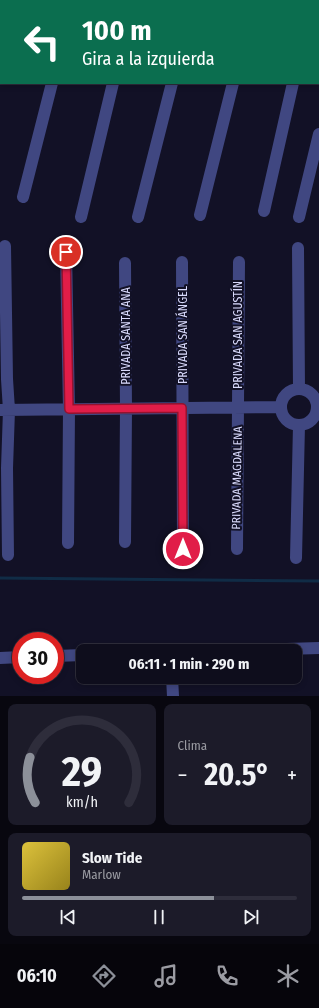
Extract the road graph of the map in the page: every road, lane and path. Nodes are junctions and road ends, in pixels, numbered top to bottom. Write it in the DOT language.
graph roads {
  1 [pos="52,84"];
  2 [pos="113,84"];
  3 [pos="172,84"];
  4 [pos="232,84"];
  5 [pos="293,84"];
  6 [pos="319,134"];
  7 [pos="23,197"];
  8 [pos="264,211"];
  9 [pos="200,215"];
  10 [pos="81,217"];
  11 [pos="138,217"];
  12 [pos="299,217"];
  13 [pos="5,246"];
  14 [pos="298,248"];
  15 [pos="66,252"];
  16 [pos="182,262"];
  17 [pos="239,262"];
  18 [pos="125,263"];
  19 [pos="3,303"];
  20 [pos="299,389"];
  21 [pos="318,406"];
  22 [pos="281,407"];
  23 [pos="182,408"];
  24 [pos="238,408"];
  25 [pos="69,409"];
  26 [pos="126,409"];
  27 [pos="4,410"];
  28 [pos="299,425"];
  29 [pos="4,468"];
  30 [pos="4,528"];
  31 [pos="125,542"];
  32 [pos="68,543"];
  33 [pos="183,549"];
  34 [pos="237,549"];
  35 [pos="8,555"];
  36 [pos="296,558"];
  37 [pos="302,648"];
  38 [pos="319,648"];
  39 [pos="76,655"];
  40 [pos="64,656"];
  41 [pos="12,657"];
  42 [pos="0,658"];
  43 [pos="172,684"];
  44 [pos="173,696"];
  1 -- 7 [label="street"];
  2 -- 10 [label="street"];
  3 -- 11 [label="street"];
  4 -- 9 [label="street"];
  5 -- 8 [label="street"];
  6 -- 12 [label="street"];
  13 -- 19 [label="street"];
  14 -- 20 [label="street"];
  15 -- 25 [label="street"];
  16 -- 23 [label="street, PRIVADA SAN ÁNGEL"];
  17 -- 24 [label="street, PRIVADA SAN AGUSTÍN"];
  18 -- 26 [label="street, PRIVADA SANTA ANA"];
  19 -- 27 [label="street"];
  20 -- 21 [label="street"];
  20 -- 22 [label="street"];
  21 -- 28 [label="street"];
  22 -- 24 [label="street"];
  22 -- 28 [label="street"];
  23 -- 24 [label="street"];
  23 -- 26 [label="street"];
  23 -- 33 [label="street, PRIVADA SAN ÁNGEL"];
  24 -- 34 [label="street, PRIVADA MAGDALENA"];
  25 -- 26 [label="street"];
  25 -- 27 [label="street"];
  25 -- 32 [label="street"];
  26 -- 31 [label="street, PRIVADA SANTA ANA"];
  27 -- 29 [label="street"];
  28 -- 36 [label="street"];
  29 -- 30 [label="street"];
  30 -- 35 [label="street"];
  37 -- 38 [label="street"];
  39 -- 40 [label="street"];
  41 -- 42 [label="street"];
  43 -- 44 [label="street"];
}
